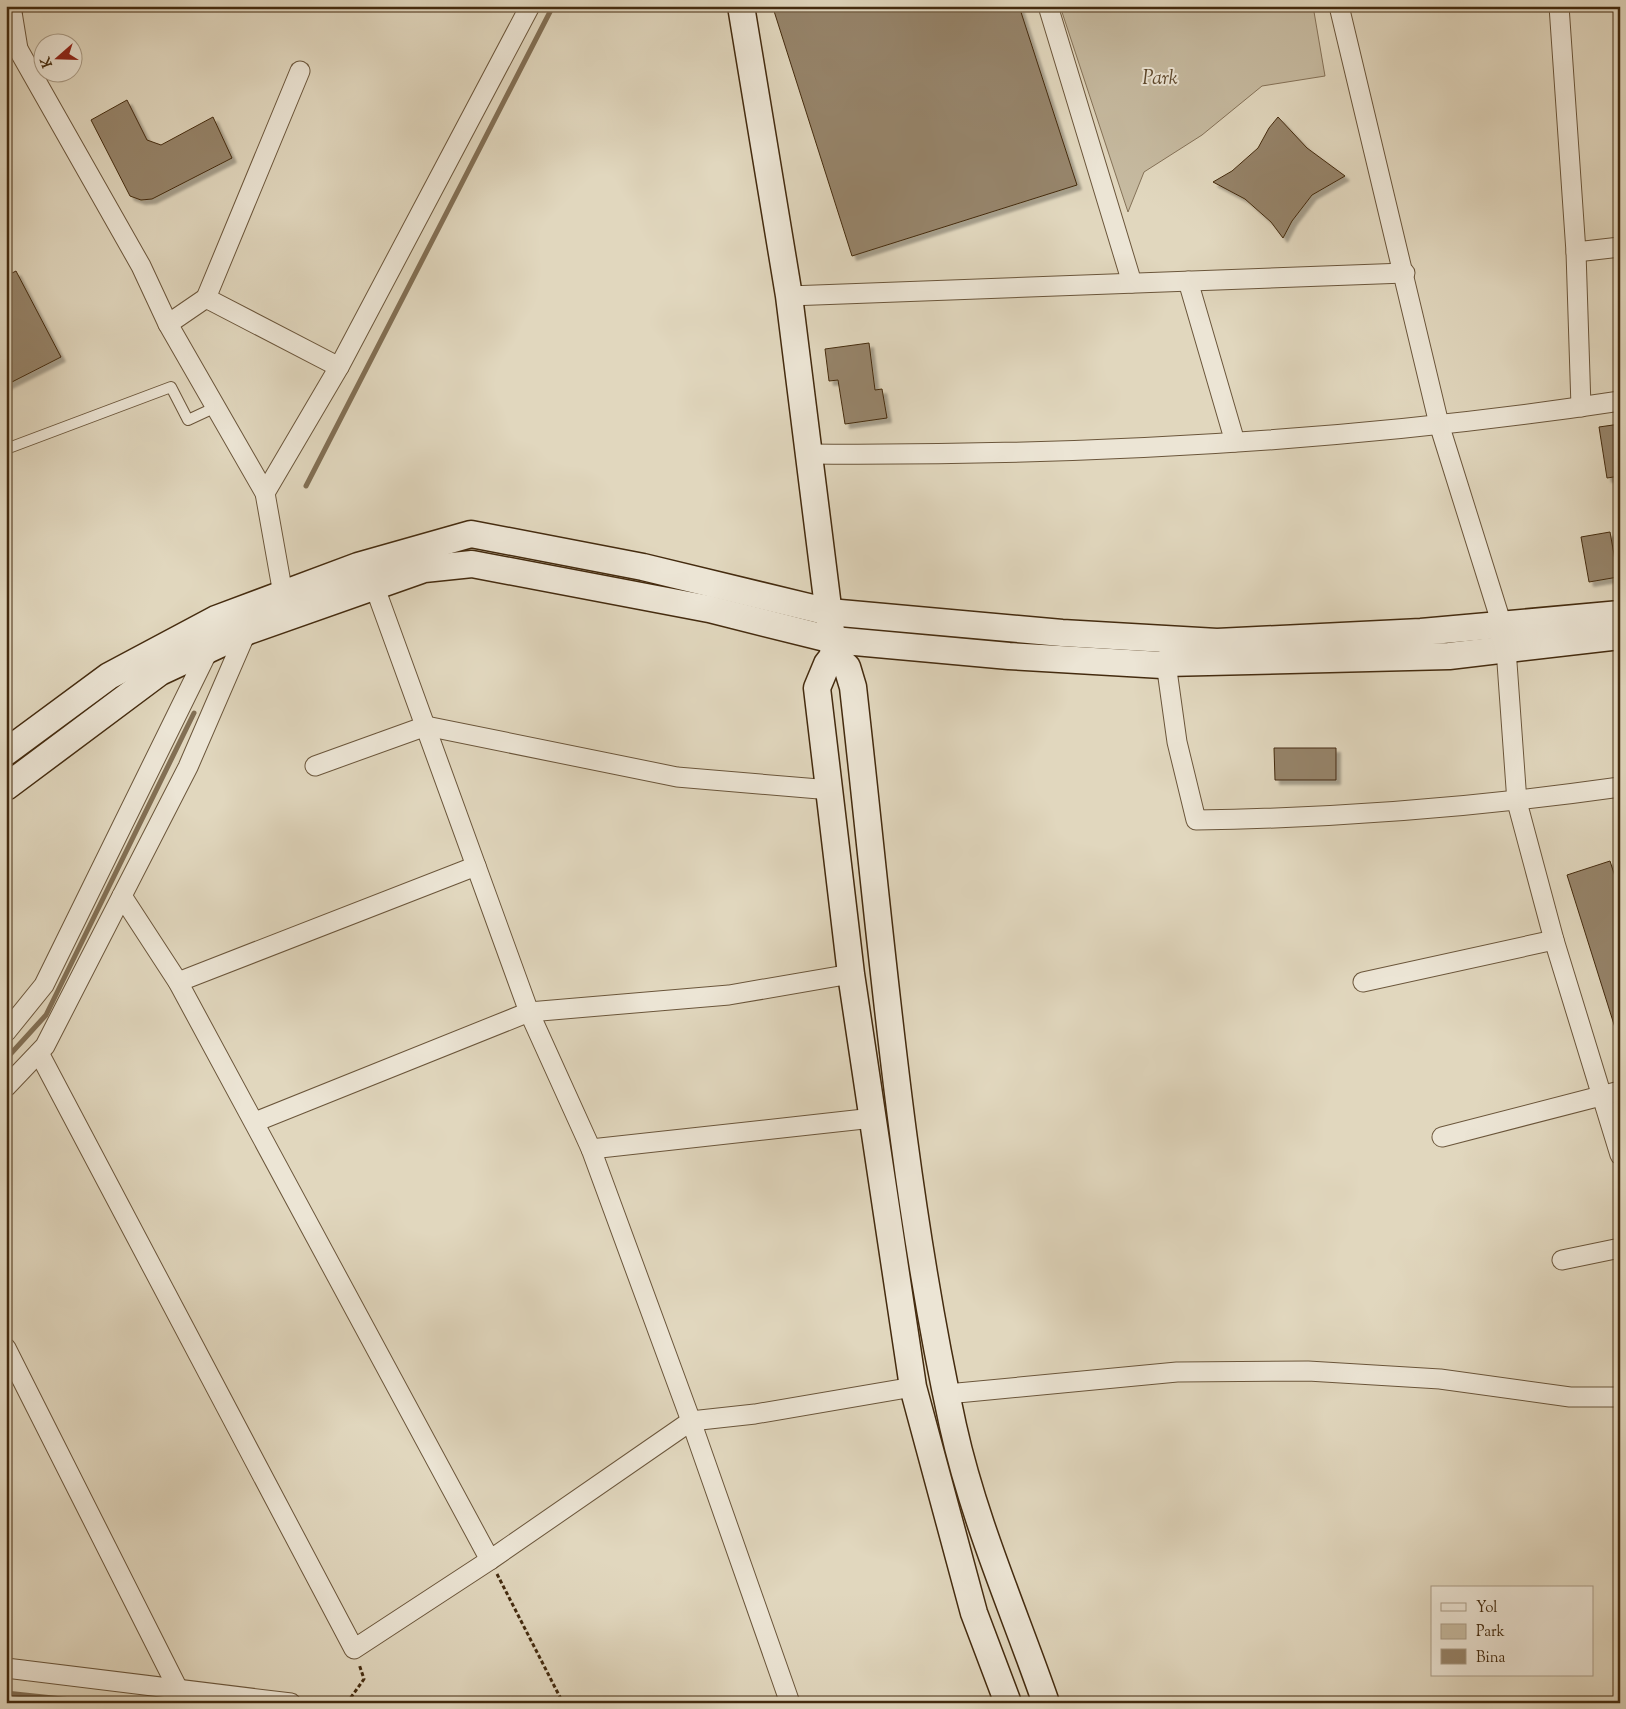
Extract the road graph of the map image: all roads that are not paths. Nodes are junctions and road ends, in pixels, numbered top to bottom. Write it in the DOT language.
graph roads {
  1 [pos="11,6"];
  2 [pos="530,6"];
  3 [pos="741,6"];
  4 [pos="1048,6"];
  5 [pos="1339,6"];
  6 [pos="1559,6"];
  7 [pos="6,8"];
  8 [pos="12,44"];
  9 [pos="300,71"];
  10 [pos="1620,247"];
  11 [pos="1576,252"];
  12 [pos="1405,273"];
  13 [pos="1188,281"];
  14 [pos="1132,283"];
  15 [pos="789,296"];
  16 [pos="206,298"];
  17 [pos="168,324"];
  18 [pos="339,367"];
  19 [pos="1620,401"];
  20 [pos="216,406"];
  21 [pos="1581,407"];
  22 [pos="1439,424"];
  23 [pos="1235,442"];
  24 [pos="6,448"];
  25 [pos="809,454"];
  26 [pos="265,493"];
  27 [pos="374,585"];
  28 [pos="254,605"];
  29 [pos="287,605"];
  30 [pos="829,612"];
  31 [pos="1620,614"];
  32 [pos="216,619"];
  33 [pos="248,631"];
  34 [pos="1620,636"];
  35 [pos="1504,637"];
  36 [pos="833,647"];
  37 [pos="211,648"];
  38 [pos="1166,663"];
  39 [pos="426,726"];
  40 [pos="6,752"];
  41 [pos="316,766"];
  42 [pos="6,787"];
  43 [pos="1620,787"];
  44 [pos="830,790"];
  45 [pos="1517,802"];
  46 [pos="476,866"];
  47 [pos="122,896"];
  48 [pos="1554,940"];
  49 [pos="851,974"];
  50 [pos="178,982"];
  51 [pos="1363,982"];
  52 [pos="529,1012"];
  53 [pos="6,1032"];
  54 [pos="39,1053"];
  55 [pos="6,1087"];
  56 [pos="1611,1094"];
  57 [pos="873,1118"];
  58 [pos="255,1122"];
  59 [pos="1442,1137"];
  60 [pos="591,1149"];
  61 [pos="1620,1155"];
  62 [pos="1620,1248"];
  63 [pos="1562,1260"];
  64 [pos="6,1348"];
  65 [pos="913,1387"];
  66 [pos="947,1394"];
  67 [pos="1620,1397"];
  68 [pos="691,1421"];
  69 [pos="490,1560"];
  70 [pos="6,1668"];
  71 [pos="177,1687"];
  72 [pos="291,1703"];
  73 [pos="790,1703"];
  74 [pos="1008,1703"];
  75 [pos="1046,1703"];
  1 -- 7 [label="street"];
  1 -- 8 [label="street"];
  2 -- 18 [label="street"];
  3 -- 15 [label="street"];
  4 -- 14 [label="street"];
  5 -- 12 [label="street"];
  6 -- 11 [label="street"];
  8 -- 17 [label="street"];
  9 -- 16 [label="street"];
  10 -- 11 [label="street"];
  11 -- 21 [label="street"];
  12 -- 13 [label="street"];
  12 -- 22 [label="street"];
  13 -- 14 [label="street"];
  13 -- 23 [label="street"];
  14 -- 15 [label="street"];
  15 -- 25 [label="street"];
  16 -- 17 [label="street"];
  16 -- 18 [label="street"];
  17 -- 20 [label="street"];
  18 -- 26 [label="street"];
  19 -- 21 [label="street"];
  20 -- 24 [label="lane"];
  20 -- 26 [label="street"];
  21 -- 22 [label="street"];
  22 -- 23 [label="street"];
  22 -- 35 [label="street"];
  23 -- 25 [label="street"];
  25 -- 30 [label="street"];
  26 -- 29 [label="street"];
  27 -- 29 [label="street"];
  27 -- 36 [label="street"];
  27 -- 39 [label="street"];
  28 -- 29 [label="street"];
  28 -- 32 [label="street"];
  28 -- 33 [label="street"];
  29 -- 30 [label="street"];
  29 -- 33 [label="street"];
  30 -- 35 [label="street"];
  30 -- 36 [label="street"];
  31 -- 35 [label="street"];
  32 -- 37 [label="street"];
  32 -- 40 [label="street"];
  33 -- 37 [label="street"];
  33 -- 47 [label="street"];
  34 -- 35 [label="street"];
  35 -- 38 [label="street"];
  35 -- 45 [label="street"];
  36 -- 38 [label="street"];
  36 -- 44 [label="street"];
  36 -- 66 [label="street"];
  37 -- 42 [label="street"];
  37 -- 53 [label="street"];
  38 -- 45 [label="street"];
  39 -- 41 [label="street"];
  39 -- 44 [label="street"];
  39 -- 46 [label="street"];
  43 -- 45 [label="street"];
  44 -- 49 [label="street"];
  45 -- 48 [label="street"];
  46 -- 50 [label="street"];
  46 -- 52 [label="street"];
  47 -- 50 [label="street"];
  47 -- 54 [label="street"];
  48 -- 51 [label="street"];
  48 -- 56 [label="street"];
  49 -- 52 [label="street"];
  49 -- 57 [label="street"];
  50 -- 58 [label="street"];
  52 -- 58 [label="street"];
  52 -- 60 [label="street"];
  54 -- 55 [label="street"];
  54 -- 69 [label="street"];
  56 -- 59 [label="street"];
  56 -- 61 [label="street"];
  57 -- 60 [label="street"];
  57 -- 65 [label="street"];
  58 -- 69 [label="street"];
  60 -- 68 [label="street"];
  62 -- 63 [label="street"];
  64 -- 71 [label="street"];
  65 -- 68 [label="street"];
  65 -- 74 [label="street"];
  66 -- 67 [label="street"];
  66 -- 75 [label="street"];
  68 -- 69 [label="street"];
  68 -- 73 [label="street"];
  70 -- 71 [label="street"];
  71 -- 72 [label="street"];
}
